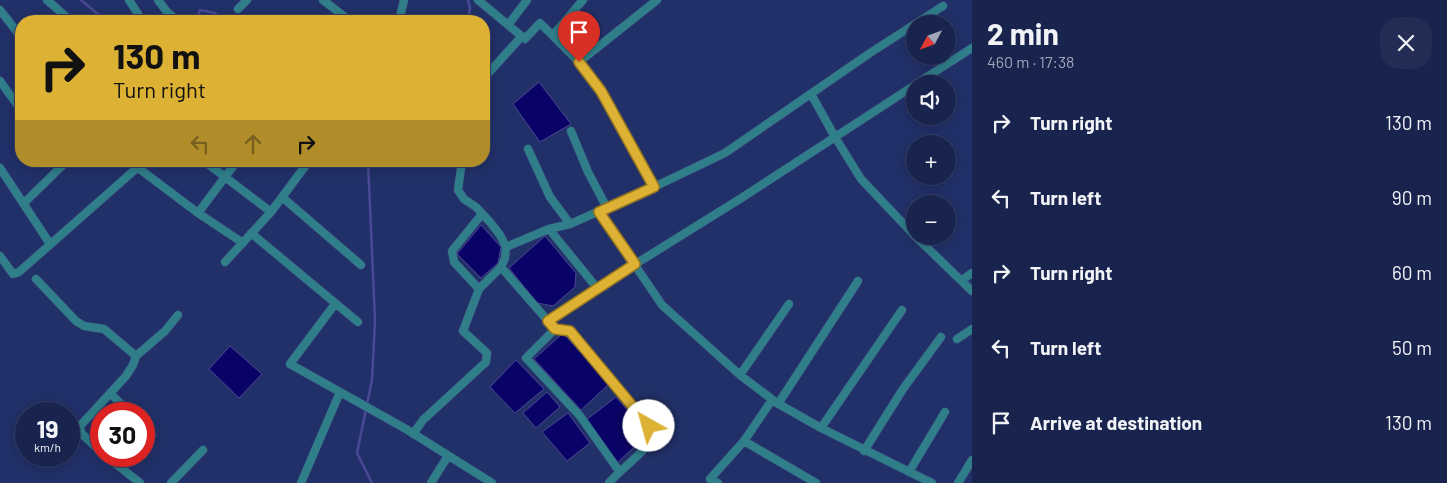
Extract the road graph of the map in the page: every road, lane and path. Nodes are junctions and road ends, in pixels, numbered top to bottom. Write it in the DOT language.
graph roads {
  1 [pos="47,0"];
  2 [pos="130,0"];
  3 [pos="158,0"];
  4 [pos="247,0"];
  5 [pos="323,0"];
  6 [pos="404,0"];
  7 [pos="478,0"];
  8 [pos="526,0"];
  9 [pos="583,0"];
  10 [pos="657,0"];
  11 [pos="943,6"];
  12 [pos="0,10"];
  13 [pos="238,10"];
  14 [pos="138,14"];
  15 [pos="64,15"];
  16 [pos="172,15"];
  17 [pos="342,15"];
  18 [pos="400,15"];
  19 [pos="508,25"];
  20 [pos="15,29"];
  21 [pos="553,35"];
  22 [pos="522,36"];
  23 [pos="972,48"];
  24 [pos="579,62"];
  25 [pos="490,71"];
  26 [pos="930,75"];
  27 [pos="0,80"];
  28 [pos="906,91"];
  29 [pos="811,94"];
  30 [pos="15,101"];
  31 [pos="571,131"];
  32 [pos="835,137"];
  33 [pos="528,149"];
  34 [pos="59,167"];
  35 [pos="138,167"];
  36 [pos="212,167"];
  37 [pos="232,167"];
  38 [pos="304,167"];
  39 [pos="461,167"];
  40 [pos="0,168"];
  41 [pos="225,177"];
  42 [pos="654,187"];
  43 [pos="282,197"];
  44 [pos="24,203"];
  45 [pos="607,208"];
  46 [pos="271,212"];
  47 [pos="599,212"];
  48 [pos="198,213"];
  49 [pos="482,214"];
  50 [pos="570,224"];
  51 [pos="906,226"];
  52 [pos="549,229"];
  53 [pos="251,233"];
  54 [pos="243,243"];
  55 [pos="50,244"];
  56 [pos="925,245"];
  57 [pos="506,247"];
  58 [pos="0,256"];
  59 [pos="226,262"];
  60 [pos="635,264"];
  61 [pos="361,265"];
  62 [pos="500,267"];
  63 [pos="972,272"];
  64 [pos="36,278"];
  65 [pos="962,280"];
  66 [pos="858,281"];
  67 [pos="597,288"];
  68 [pos="479,289"];
  69 [pos="972,291"];
  70 [pos="335,304"];
  71 [pos="789,304"];
  72 [pos="902,310"];
  73 [pos="178,315"];
  74 [pos="548,321"];
  75 [pos="358,322"];
  76 [pos="555,329"];
  77 [pos="972,329"];
  78 [pos="941,336"];
  79 [pos="957,339"];
  80 [pos="136,356"];
  81 [pos="740,375"];
  82 [pos="340,392"];
  83 [pos="110,393"];
  84 [pos="102,402"];
  85 [pos="119,402"];
  86 [pos="775,402"];
  87 [pos="945,412"];
  88 [pos="90,416"];
  89 [pos="821,428"];
  90 [pos="413,434"];
  91 [pos="90,440"];
  92 [pos="744,441"];
  93 [pos="203,450"];
  94 [pos="864,451"];
  95 [pos="448,456"];
  96 [pos="972,460"];
  97 [pos="120,467"];
  98 [pos="619,471"];
  99 [pos="909,472"];
  100 [pos="140,483"];
  101 [pos="170,483"];
  102 [pos="301,483"];
  103 [pos="431,483"];
  104 [pos="492,483"];
  105 [pos="609,483"];
  106 [pos="718,483"];
  107 [pos="816,483"];
  108 [pos="932,483"];
  109 [pos="958,483"];
  1 -- 15 [label="street"];
  2 -- 14 [label="street"];
  3 -- 16 [label="street"];
  4 -- 13 [label="street"];
  5 -- 17 [label="street"];
  6 -- 18 [label="street"];
  7 -- 19 [label="street"];
  8 -- 19 [label="street"];
  9 -- 21 [label="street"];
  10 -- 24 [label="street"];
  11 -- 29 [label="street"];
  12 -- 20 [label="street"];
  19 -- 22 [label="street"];
  21 -- 22 [label="street"];
  21 -- 24 [label="street"];
  22 -- 25 [label="street"];
  23 -- 26 [label="street"];
  24 -- 42 [label="street"];
  27 -- 30 [label="street"];
  28 -- 32 [label="street"];
  29 -- 32 [label="street"];
  29 -- 42 [label="street"];
  31 -- 45 [label="street"];
  32 -- 51 [label="street"];
  32 -- 60 [label="street"];
  33 -- 50 [label="street"];
  34 -- 44 [label="street"];
  35 -- 48 [label="street"];
  35 -- 55 [label="street"];
  36 -- 41 [label="street"];
  37 -- 41 [label="street"];
  38 -- 43 [label="street"];
  39 -- 49 [label="street"];
  40 -- 44 [label="street"];
  41 -- 46 [label="street"];
  41 -- 48 [label="street"];
  42 -- 45 [label="street"];
  43 -- 46 [label="street"];
  43 -- 61 [label="street"];
  44 -- 55 [label="street"];
  45 -- 47 [label="street"];
  46 -- 53 [label="street"];
  47 -- 50 [label="street"];
  47 -- 60 [label="street"];
  48 -- 54 [label="street"];
  49 -- 57 [label="street"];
  49 -- 68 [label="street"];
  50 -- 52 [label="street"];
  52 -- 57 [label="street"];
  52 -- 67 [label="street"];
  53 -- 54 [label="street"];
  53 -- 70 [label="street"];
  54 -- 59 [label="street"];
  55 -- 58 [label="street"];
  56 -- 65 [label="street"];
  57 -- 62 [label="street"];
  60 -- 67 [label="street"];
  60 -- 81 [label="street"];
  62 -- 68 [label="street"];
  62 -- 74 [label="street"];
  63 -- 65 [label="street"];
  64 -- 80 [label="street"];
  65 -- 69 [label="street"];
  66 -- 86 [label="street"];
  67 -- 74 [label="street"];
  68 -- 90 [label="street"];
  70 -- 75 [label="street"];
  70 -- 82 [label="street"];
  71 -- 81 [label="street"];
  72 -- 89 [label="street"];
  73 -- 80 [label="street"];
  74 -- 76 [label="street"];
  76 -- 98 [label="street"];
  76 -- 98 [label="street"];
  77 -- 79 [label="street"];
  78 -- 94 [label="street"];
  80 -- 83 [label="street"];
  81 -- 86 [label="street"];
  82 -- 90 [label="street"];
  82 -- 102 [label="street"];
  83 -- 84 [label="street"];
  83 -- 85 [label="street"];
  86 -- 89 [label="street"];
  86 -- 92 [label="street"];
  87 -- 99 [label="street"];
  88 -- 91 [label="street"];
  89 -- 94 [label="street"];
  90 -- 95 [label="street"];
  92 -- 106 [label="street"];
  92 -- 107 [label="street"];
  93 -- 101 [label="street"];
  94 -- 99 [label="street"];
  95 -- 103 [label="street"];
  95 -- 104 [label="street"];
  96 -- 109 [label="street"];
  97 -- 100 [label="street"];
  98 -- 105 [label="street"];
  99 -- 108 [label="street"];
}
